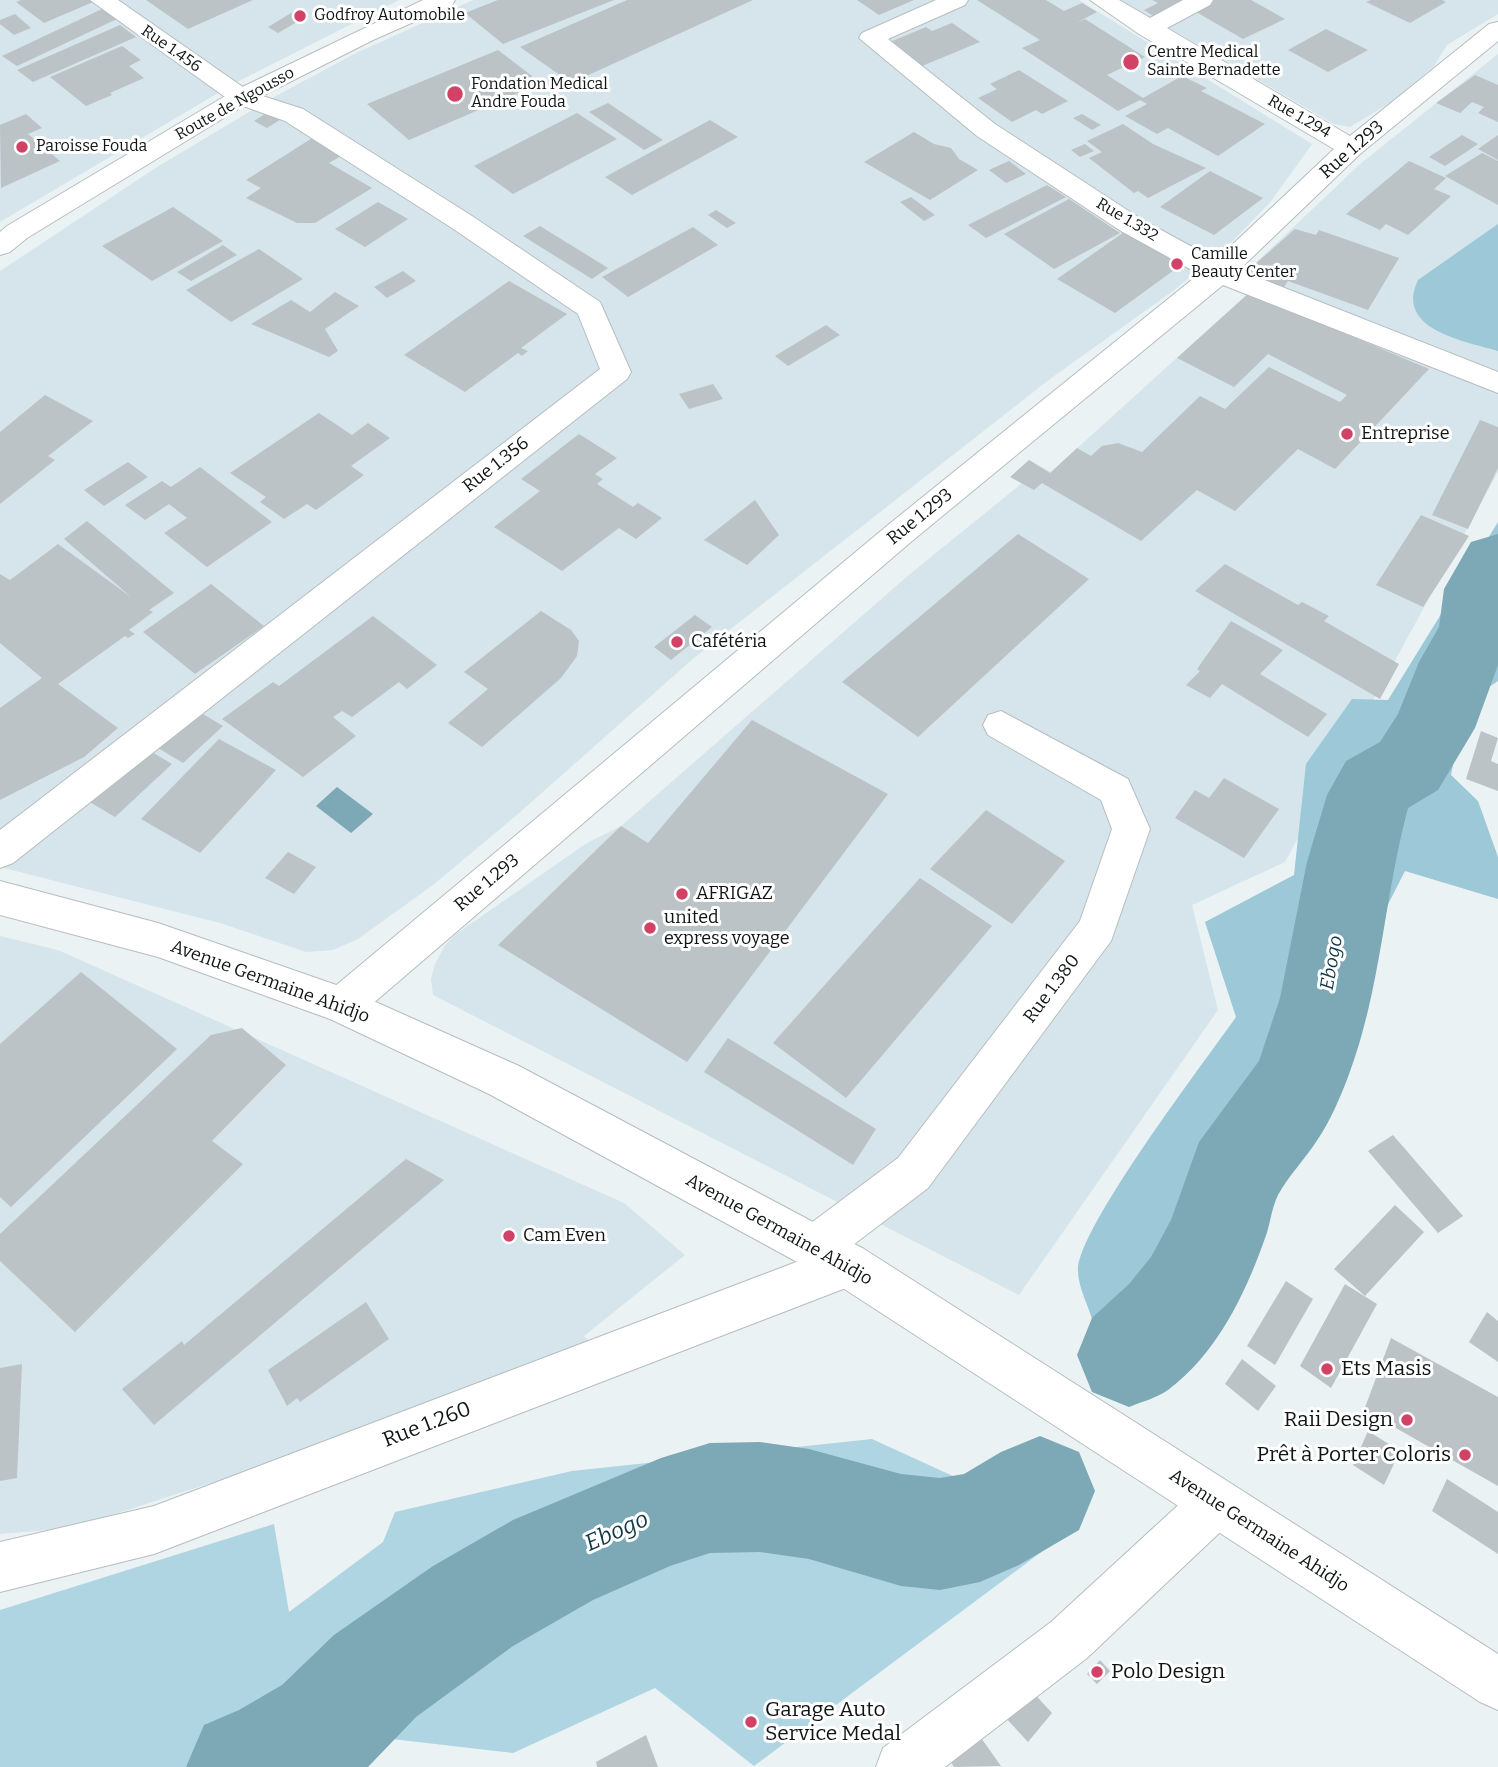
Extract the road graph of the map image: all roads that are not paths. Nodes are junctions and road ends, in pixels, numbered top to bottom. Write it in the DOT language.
graph roads {
  1 [pos="102,0"];
  2 [pos="443,0"];
  3 [pos="956,0"];
  4 [pos="1102,0"];
  5 [pos="1201,0"];
  6 [pos="1148,29"];
  7 [pos="1498,29"];
  8 [pos="241,97"];
  9 [pos="1352,148"];
  10 [pos="0,246"];
  11 [pos="1219,273"];
  12 [pos="1498,383"];
  13 [pos="1001,725"];
  14 [pos="0,852"];
  15 [pos="0,898"];
  16 [pos="342,1005"];
  17 [pos="832,1256"];
  18 [pos="1216,1503"];
  19 [pos="0,1567"];
  20 [pos="1498,1684"];
  21 [pos="902,1767"];
  1 -- 8 [label="street, Rue 1.456"];
  2 -- 8 [label="street, Route de Ngousso"];
  3 -- 11 [label="street, Rue 1.332"];
  4 -- 6 [label="street, Rue 1.294"];
  5 -- 6 [label="street"];
  6 -- 9 [label="street, Rue 1.294"];
  7 -- 9 [label="street, Rue 1.293"];
  8 -- 10 [label="street, Route de Ngousso"];
  8 -- 14 [label="street, Rue 1.356"];
  9 -- 11 [label="street, Rue 1.293"];
  11 -- 12 [label="street, Rue 1.332"];
  11 -- 16 [label="street, Rue 1.293"];
  13 -- 17 [label="street, Rue 1.380"];
  15 -- 16 [label="street, Avenue Germaine Ahidjo"];
  16 -- 17 [label="street, Avenue Germaine Ahidjo"];
  17 -- 18 [label="street, Avenue Germaine Ahidjo"];
  17 -- 19 [label="street, Rue 1.260"];
  18 -- 20 [label="street, Avenue Germaine Ahidjo"];
  18 -- 21 [label="street"];
}
